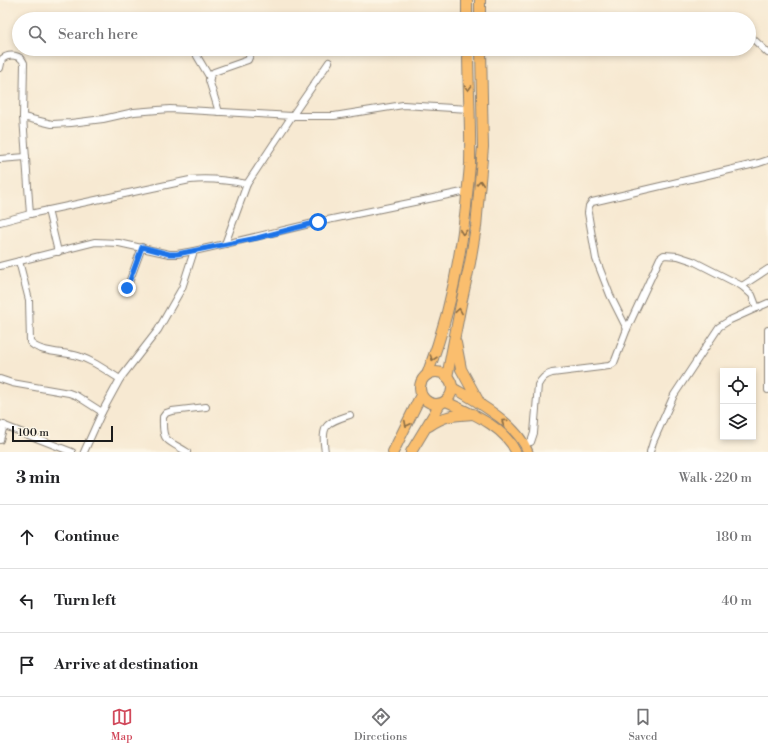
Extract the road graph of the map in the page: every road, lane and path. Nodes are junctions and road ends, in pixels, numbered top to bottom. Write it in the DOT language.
graph roads {
  1 [pos="467,0"];
  2 [pos="480,0"];
  3 [pos="467,12"];
  4 [pos="480,12"];
  5 [pos="756,42"];
  6 [pos="768,53"];
  7 [pos="197,56"];
  8 [pos="250,56"];
  9 [pos="468,56"];
  10 [pos="481,56"];
  11 [pos="329,62"];
  12 [pos="0,68"];
  13 [pos="210,78"];
  14 [pos="469,110"];
  15 [pos="219,112"];
  16 [pos="292,116"];
  17 [pos="23,118"];
  18 [pos="26,157"];
  19 [pos="0,159"];
  20 [pos="768,160"];
  21 [pos="247,184"];
  22 [pos="467,191"];
  23 [pos="48,210"];
  24 [pos="30,214"];
  25 [pos="0,222"];
  26 [pos="225,244"];
  27 [pos="142,247"];
  28 [pos="194,250"];
  29 [pos="58,252"];
  30 [pos="19,262"];
  31 [pos="0,266"];
  32 [pos="768,269"];
  33 [pos="742,286"];
  34 [pos="127,288"];
  35 [pos="767,305"];
  36 [pos="757,308"];
  37 [pos="627,329"];
  38 [pos="768,330"];
  39 [pos="455,335"];
  40 [pos="427,375"];
  41 [pos="447,377"];
  42 [pos="0,379"];
  43 [pos="120,379"];
  44 [pos="452,387"];
  45 [pos="768,390"];
  46 [pos="421,395"];
  47 [pos="442,403"];
  48 [pos="480,404"];
  49 [pos="206,407"];
  50 [pos="102,412"];
  51 [pos="473,414"];
  52 [pos="350,415"];
  53 [pos="2,424"];
  54 [pos="426,428"];
  55 [pos="0,440"];
  56 [pos="526,448"];
  57 [pos="72,452"];
  58 [pos="84,452"];
  59 [pos="187,452"];
  60 [pos="325,452"];
  61 [pos="393,452"];
  62 [pos="411,452"];
  63 [pos="516,452"];
  64 [pos="650,452"];
  1 -- 3 [label="highway"];
  2 -- 4 [label="highway"];
  5 -- 6 [label="street"];
  7 -- 13 [label="street"];
  8 -- 13 [label="street"];
  9 -- 14 [label="highway, one-way"];
  39 -- 10 [label="highway, one-way"];
  11 -- 16 [label="street"];
  12 -- 17 [label="street"];
  13 -- 15 [label="street"];
  14 -- 16 [label="street"];
  14 -- 22 [label="highway"];
  15 -- 16 [label="street"];
  15 -- 17 [label="street"];
  16 -- 21 [label="street"];
  17 -- 18 [label="street"];
  18 -- 19 [label="street"];
  18 -- 24 [label="street"];
  20 -- 37 [label="street"];
  21 -- 23 [label="street"];
  21 -- 26 [label="street"];
  22 -- 26 [label="street"];
  22 -- 40 [label="highway, one-way"];
  23 -- 24 [label="street"];
  23 -- 29 [label="street"];
  24 -- 25 [label="street"];
  26 -- 28 [label="street"];
  27 -- 28 [label="street"];
  27 -- 29 [label="street"];
  27 -- 34 [label="street"];
  28 -- 43 [label="street"];
  29 -- 30 [label="street"];
  30 -- 31 [label="street"];
  30 -- 43 [label="street"];
  32 -- 33 [label="street"];
  33 -- 36 [label="street"];
  33 -- 37 [label="street"];
  35 -- 36 [label="street"];
  36 -- 64 [label="street"];
  37 -- 56 [label="street"];
  38 -- 45 [label="street"];
  39 -- 41 [label="highway"];
  39 -- 48 [label="highway"];
  40 -- 41 [label="highway"];
  40 -- 46 [label="highway"];
  41 -- 44 [label="highway"];
  42 -- 50 [label="street"];
  43 -- 50 [label="street"];
  44 -- 47 [label="highway"];
  44 -- 48 [label="main road"];
  46 -- 47 [label="highway"];
  46 -- 61 [label="highway, one-way"];
  47 -- 51 [label="main road"];
  47 -- 54 [label="highway"];
  56 -- 48 [label="main road, one-way"];
  49 -- 59 [label="street"];
  50 -- 58 [label="street"];
  51 -- 54 [label="highway"];
  51 -- 63 [label="main road"];
  52 -- 60 [label="street"];
  53 -- 55 [label="street"];
  53 -- 57 [label="street"];
  54 -- 62 [label="highway"];
}
